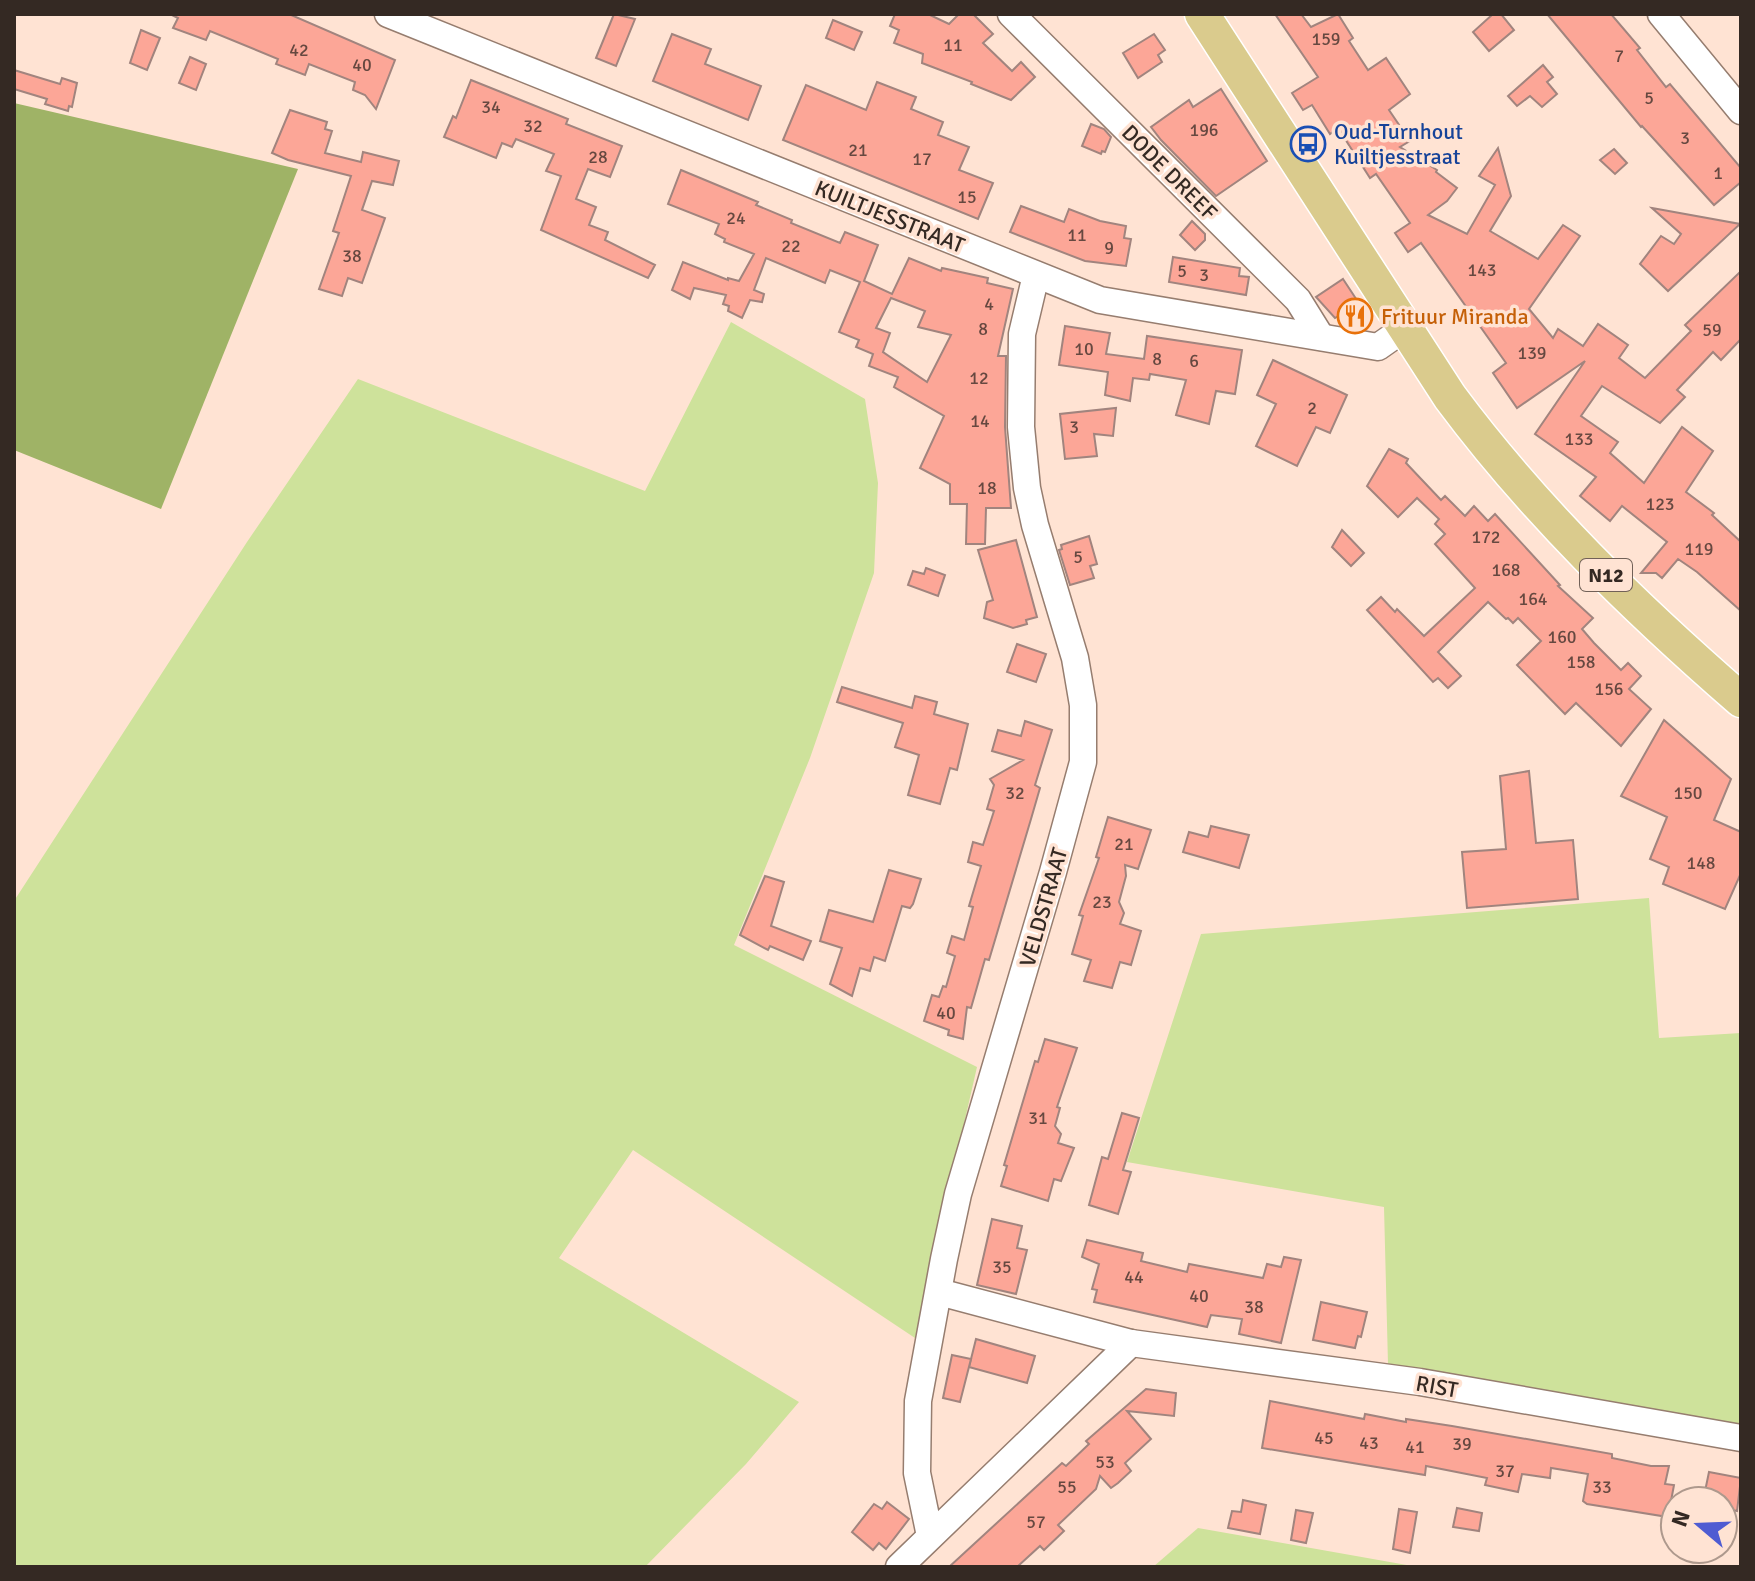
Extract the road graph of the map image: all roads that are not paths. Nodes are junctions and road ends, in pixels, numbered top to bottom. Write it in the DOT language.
graph roads {
  1 [pos="388,14"];
  2 [pos="1011,14"];
  3 [pos="1202,14"];
  4 [pos="1677,19"];
  5 [pos="1741,111"];
  6 [pos="1036,275"];
  7 [pos="1405,328"];
  8 [pos="1321,337"];
  9 [pos="1741,700"];
  10 [pos="939,1292"];
  11 [pos="1131,1343"];
  12 [pos="1741,1438"];
  13 [pos="930,1536"];
  14 [pos="899,1567"];
  1 -- 6 [label="street, KUILTJESSTRAAT"];
  2 -- 8 [label="street, DODE DREEF"];
  3 -- 7 [label="main road, N12"];
  4 -- 5 [label="street"];
  6 -- 8 [label="street, KUILTJESSTRAAT"];
  6 -- 10 [label="street, VELDSTRAAT"];
  7 -- 8 [label="street, KUILTJESSTRAAT"];
  7 -- 9 [label="main road, N12"];
  10 -- 11 [label="street, RIST"];
  10 -- 13 [label="street, VELDSTRAAT"];
  11 -- 12 [label="street, RIST"];
  11 -- 13 [label="street"];
  13 -- 14 [label="street"];
}
